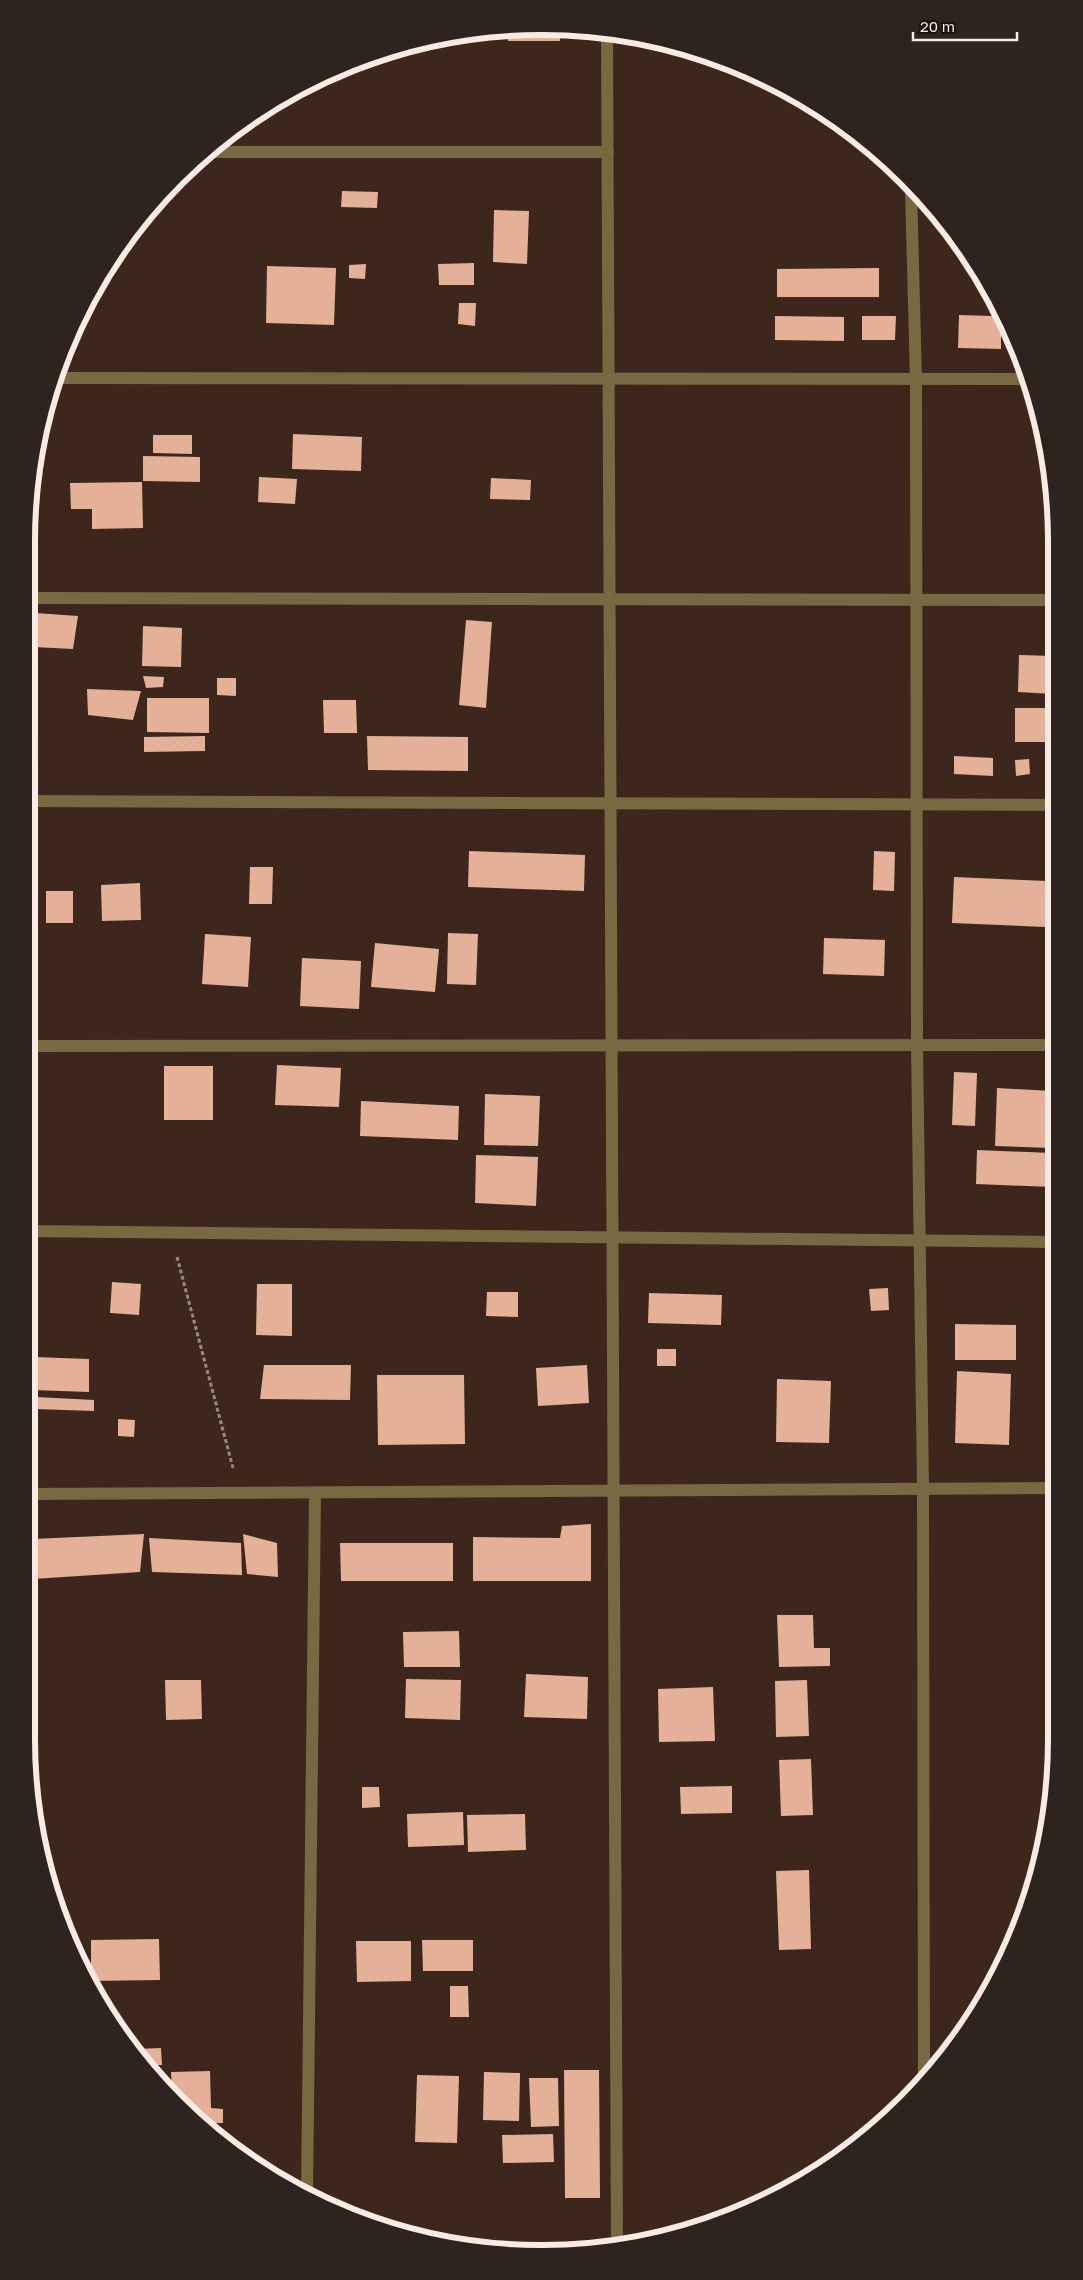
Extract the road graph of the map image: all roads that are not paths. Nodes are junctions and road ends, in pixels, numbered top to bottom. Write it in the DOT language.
graph roads {
  1 [pos="607,39"];
  2 [pos="219,152"];
  3 [pos="608,152"];
  4 [pos="911,196"];
  5 [pos="608,377"];
  6 [pos="62,378"];
  7 [pos="916,379"];
  8 [pos="1021,379"];
  9 [pos="35,598"];
  10 [pos="610,599"];
  11 [pos="916,600"];
  12 [pos="1048,600"];
  13 [pos="35,801"];
  14 [pos="610,803"];
  15 [pos="916,804"];
  16 [pos="1048,805"];
  17 [pos="1048,1044"];
  18 [pos="916,1045"];
  19 [pos="35,1046"];
  20 [pos="611,1046"];
  21 [pos="35,1231"];
  22 [pos="612,1237"];
  23 [pos="919,1240"];
  24 [pos="1048,1242"];
  25 [pos="923,1488"];
  26 [pos="1048,1488"];
  27 [pos="614,1491"];
  28 [pos="315,1493"];
  29 [pos="35,1494"];
  30 [pos="924,2070"];
  31 [pos="307,2188"];
  32 [pos="617,2239"];
  1 -- 3 [label="street"];
  2 -- 3 [label="street"];
  3 -- 5 [label="street"];
  4 -- 7 [label="street"];
  5 -- 6 [label="street"];
  5 -- 7 [label="street"];
  5 -- 10 [label="street"];
  7 -- 8 [label="street"];
  7 -- 11 [label="street"];
  9 -- 10 [label="street"];
  10 -- 11 [label="street"];
  10 -- 14 [label="street"];
  11 -- 12 [label="street"];
  11 -- 15 [label="street"];
  13 -- 14 [label="street"];
  14 -- 15 [label="street"];
  14 -- 20 [label="street"];
  15 -- 16 [label="street"];
  15 -- 18 [label="street"];
  17 -- 18 [label="street"];
  18 -- 20 [label="street"];
  18 -- 23 [label="street"];
  19 -- 20 [label="street"];
  20 -- 22 [label="street"];
  21 -- 22 [label="street"];
  22 -- 23 [label="street"];
  22 -- 27 [label="street"];
  23 -- 24 [label="street"];
  23 -- 25 [label="street"];
  25 -- 26 [label="street"];
  25 -- 27 [label="street"];
  25 -- 30 [label="street"];
  27 -- 28 [label="street"];
  27 -- 32 [label="street"];
  28 -- 29 [label="street"];
  28 -- 31 [label="street"];
}
